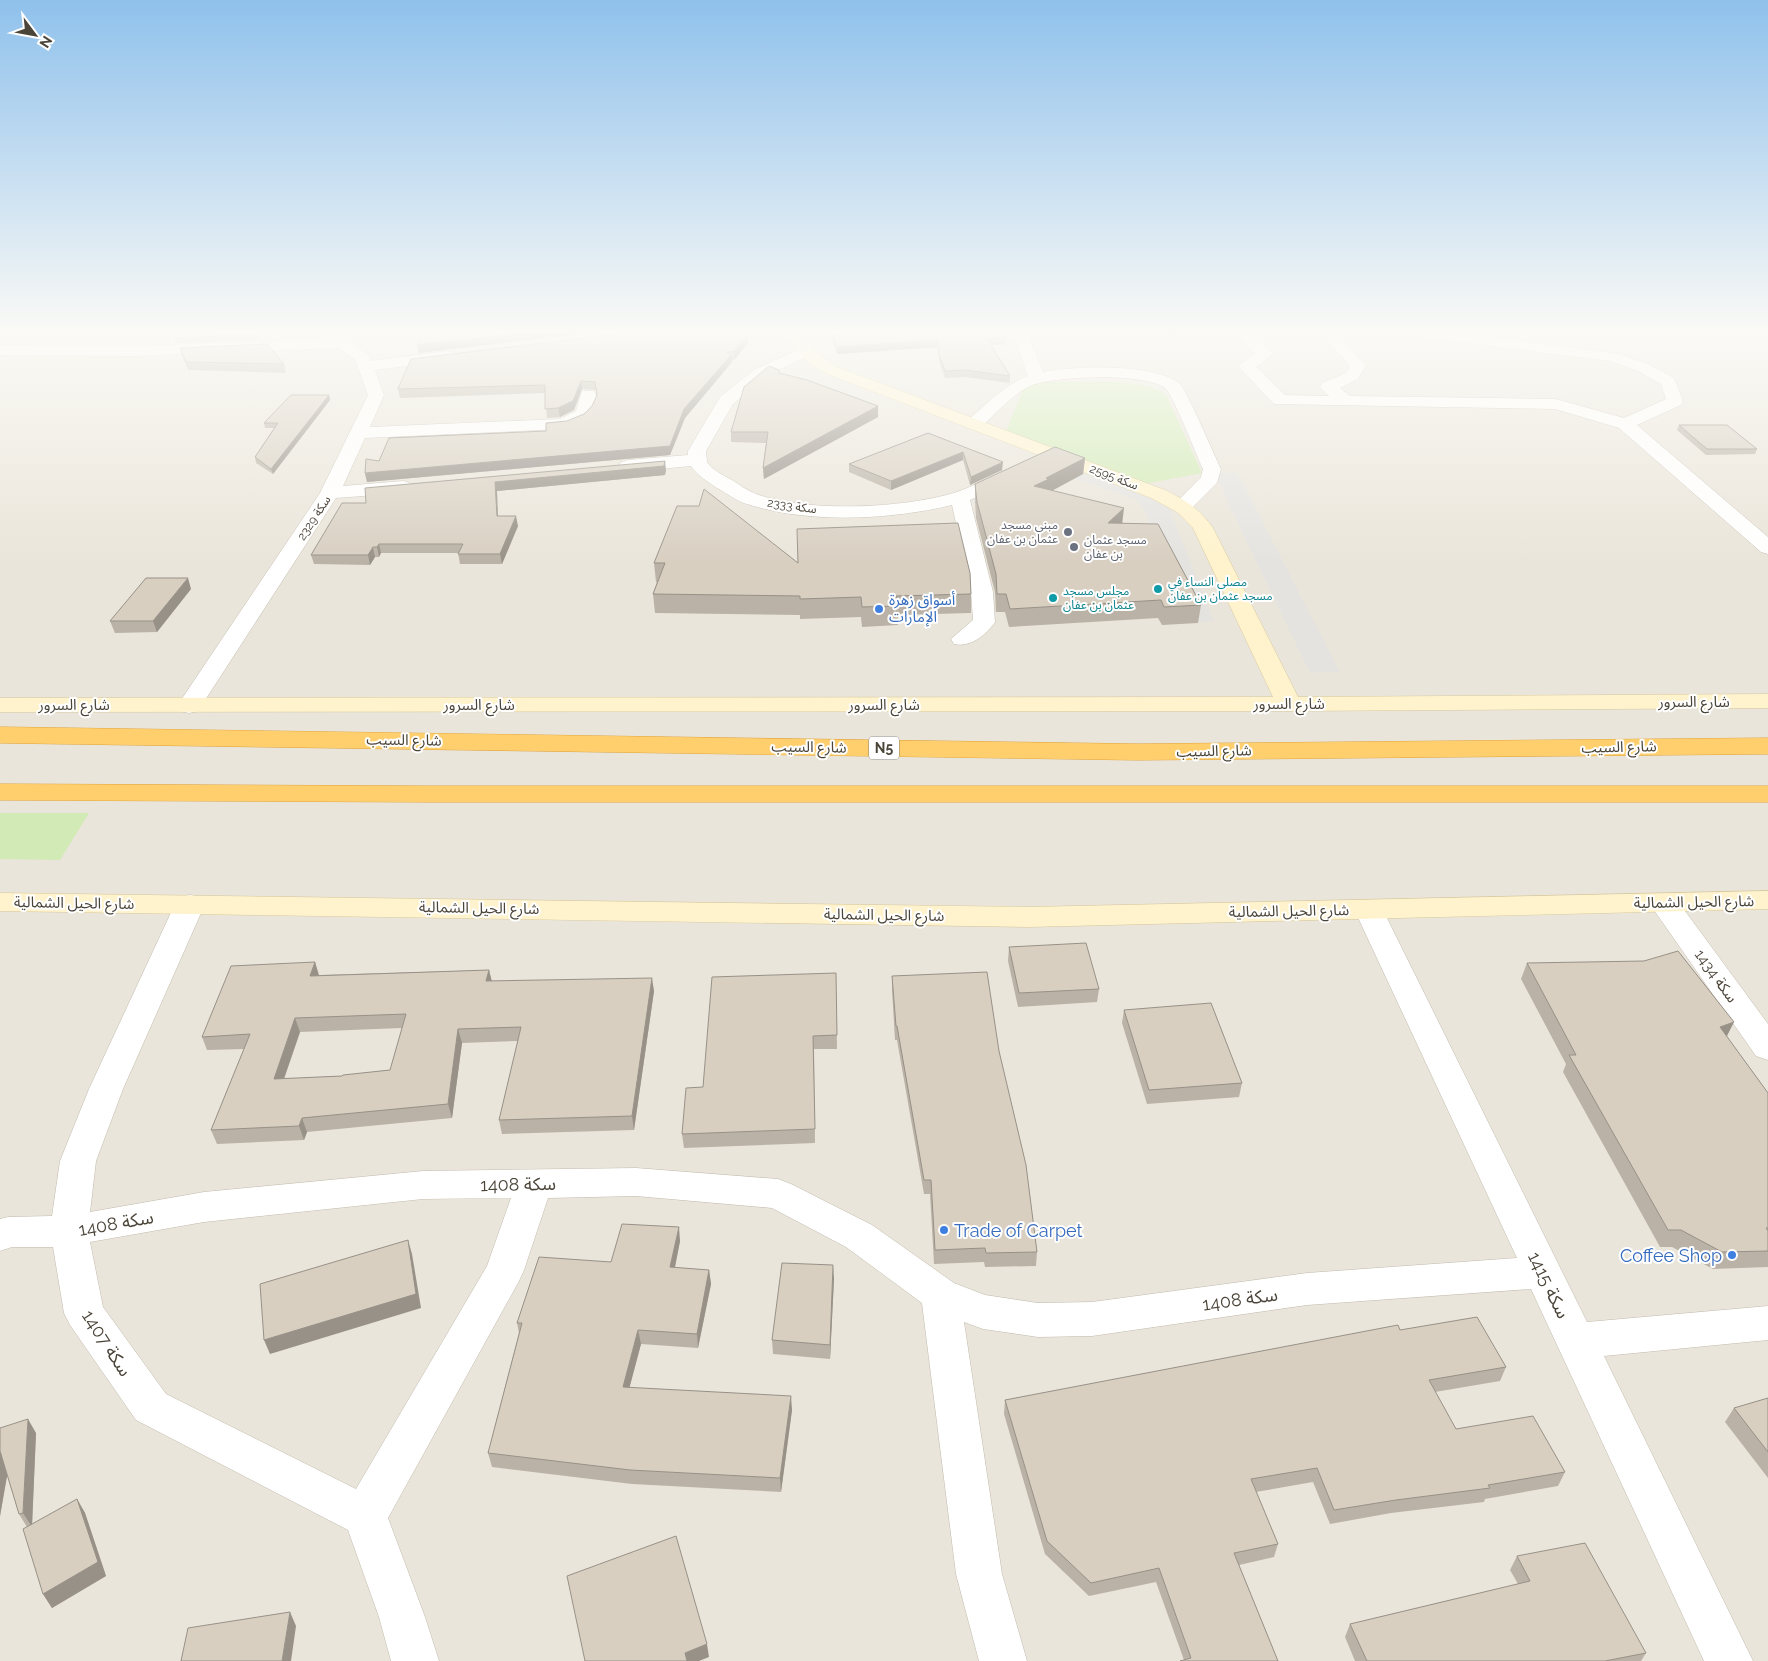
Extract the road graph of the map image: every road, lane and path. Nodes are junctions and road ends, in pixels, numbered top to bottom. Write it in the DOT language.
graph roads {
  1 [pos="369,409"];
  2 [pos="587,409"];
  3 [pos="722,409"];
  4 [pos="933,409"];
  5 [pos="993,409"];
  6 [pos="1184,409"];
  7 [pos="1572,409"];
  8 [pos="1659,409"];
  9 [pos="974,424"];
  10 [pos="1625,424"];
  11 [pos="357,434"];
  12 [pos="1052,454"];
  13 [pos="696,460"];
  14 [pos="607,468"];
  15 [pos="419,485"];
  16 [pos="330,493"];
  17 [pos="960,498"];
  18 [pos="1183,506"];
  19 [pos="1768,548"];
  20 [pos="962,639"];
  21 [pos="1768,701"];
  22 [pos="1289,704"];
  23 [pos="0,705"];
  24 [pos="189,706"];
  25 [pos="0,735"];
  26 [pos="1768,746"];
  27 [pos="0,792"];
  28 [pos="1768,794"];
  29 [pos="1768,900"];
  30 [pos="0,902"];
  31 [pos="1664,903"];
  32 [pos="190,904"];
  33 [pos="1369,909"];
  34 [pos="1768,1048"];
  35 [pos="534,1184"];
  36 [pos="69,1231"];
  37 [pos="0,1236"];
  38 [pos="1543,1272"];
  39 [pos="940,1296"];
  40 [pos="1768,1323"];
  41 [pos="1576,1341"];
  42 [pos="365,1516"];
  43 [pos="415,1661"];
  44 [pos="1003,1661"];
  45 [pos="1729,1661"];
  1 -- 11 [label="street, سكة 2329"];
  2 -- 11 [label="street"];
  3 -- 13 [label="street"];
  4 -- 9 [label="street, سكة 2595"];
  5 -- 9 [label="street"];
  6 -- 18 [label="street"];
  7 -- 10 [label="street"];
  8 -- 10 [label="street"];
  9 -- 12 [label="street, سكة 2595"];
  10 -- 19 [label="street"];
  11 -- 16 [label="street, سكة 2329"];
  12 -- 17 [label="street, سكة 2333"];
  12 -- 18 [label="street, سكة 2595"];
  13 -- 14 [label="street"];
  13 -- 17 [label="street, سكة 2333"];
  15 -- 16 [label="street"];
  16 -- 24 [label="street, سكة 2329"];
  17 -- 20 [label="street"];
  18 -- 22 [label="street, سكة 2595"];
  21 -- 22 [label="street, شارع السرور"];
  22 -- 24 [label="street, شارع السرور"];
  23 -- 24 [label="street, شارع السرور"];
  25 -- 26 [label="highway, شارع السيب / N5"];
  27 -- 28 [label="highway"];
  29 -- 31 [label="street, شارع الحيل الشمالية"];
  30 -- 32 [label="street, شارع الحيل الشمالية"];
  31 -- 33 [label="street, شارع الحيل الشمالية"];
  31 -- 34 [label="street, سكة 1434"];
  32 -- 33 [label="street, شارع الحيل الشمالية"];
  32 -- 36 [label="street, سكة 1407"];
  33 -- 38 [label="street, سكة 1415"];
  35 -- 36 [label="street, سكة 1408"];
  35 -- 39 [label="street, سكة 1408"];
  35 -- 42 [label="street"];
  36 -- 37 [label="street, سكة 1408"];
  36 -- 42 [label="street, سكة 1407"];
  38 -- 39 [label="street, سكة 1408"];
  38 -- 41 [label="street, سكة 1415"];
  39 -- 44 [label="street"];
  40 -- 41 [label="street"];
  41 -- 45 [label="street, سكة 1415"];
  42 -- 43 [label="street"];
}
